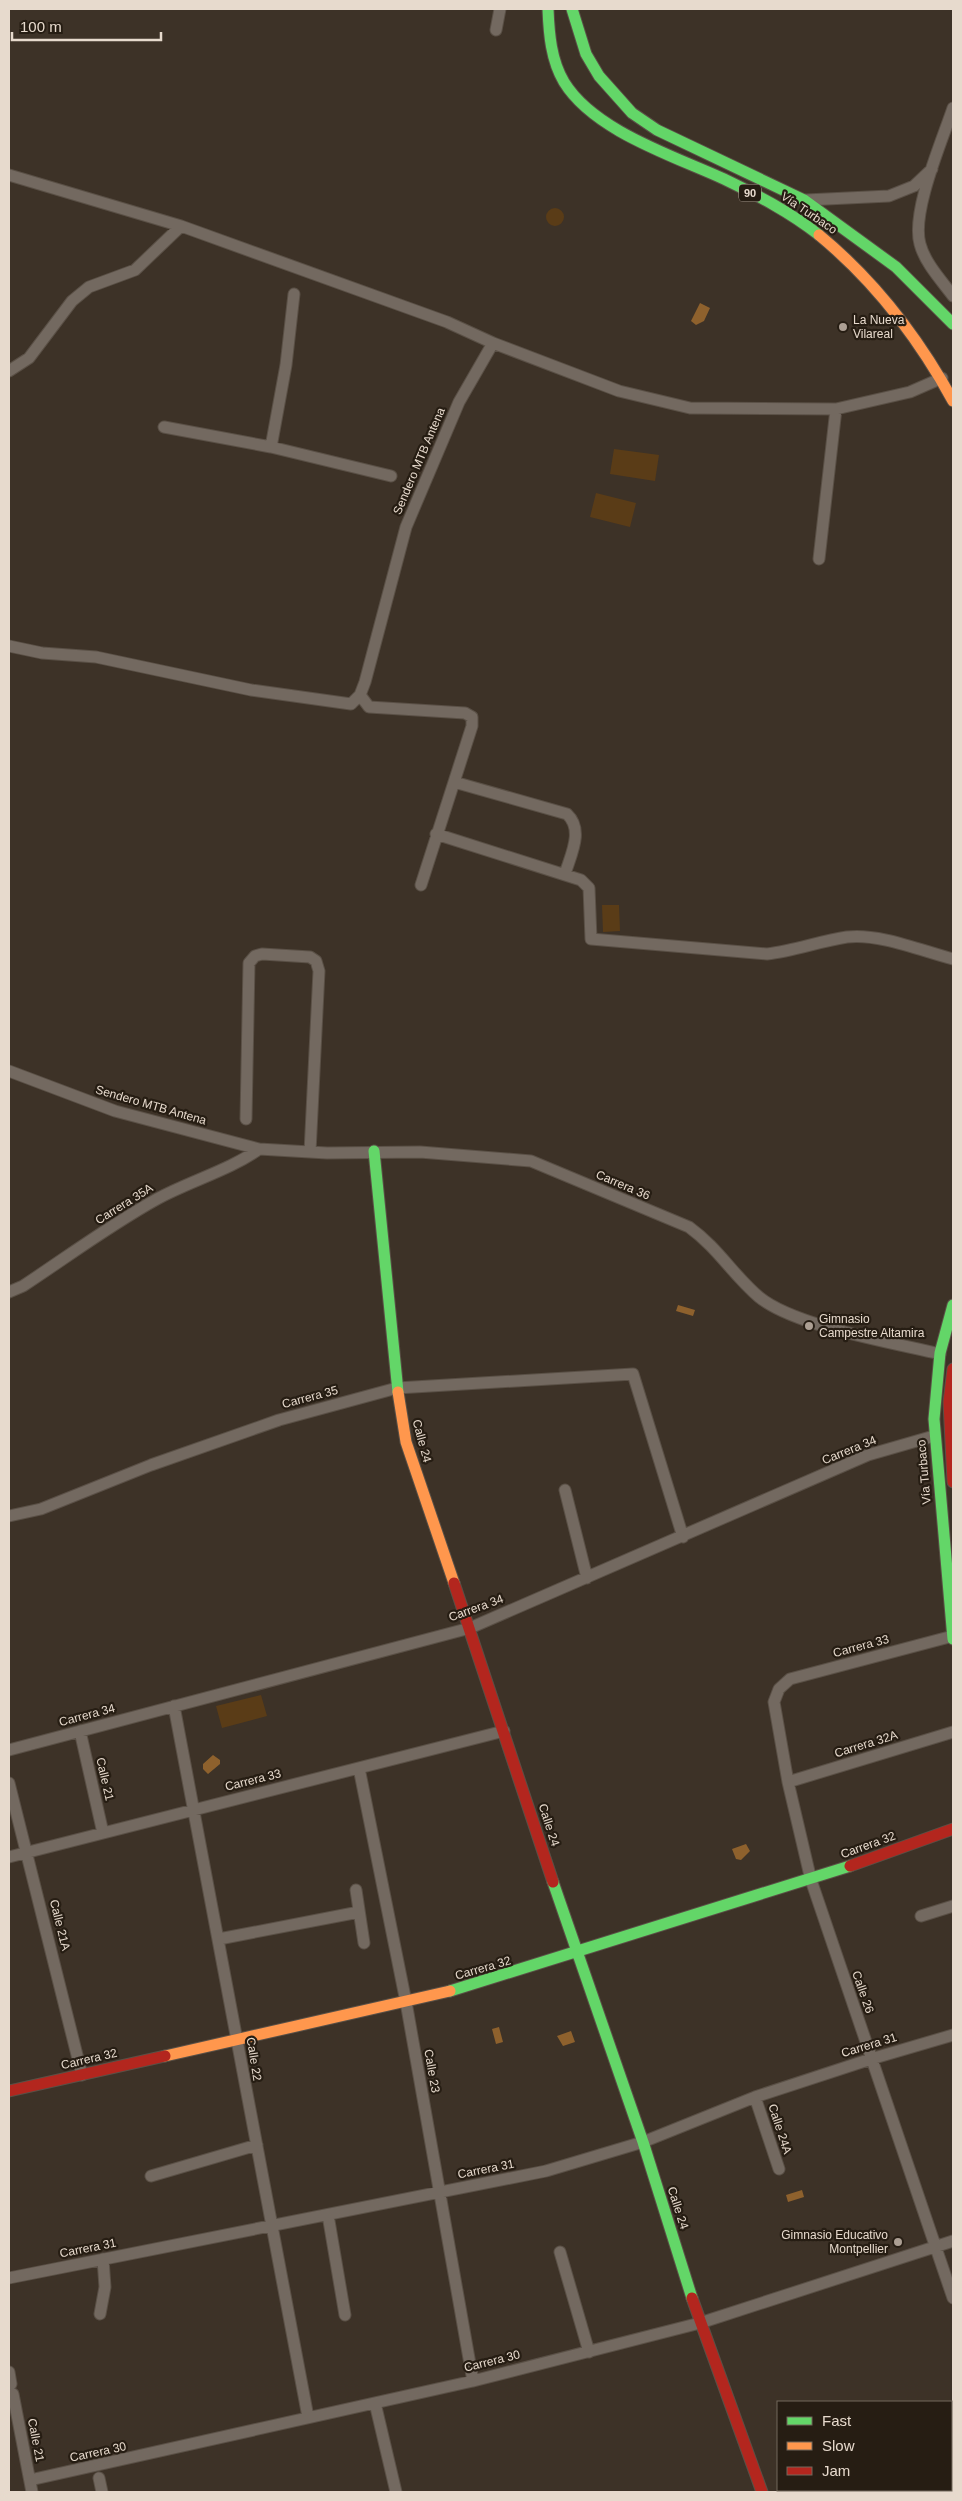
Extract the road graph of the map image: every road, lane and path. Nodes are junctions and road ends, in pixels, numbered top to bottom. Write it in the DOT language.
graph roads {
  1 [pos="500,9"];
  2 [pos="548,9"];
  3 [pos="572,9"];
  4 [pos="496,30"];
  5 [pos="953,108"];
  6 [pos="933,168"];
  7 [pos="9,175"];
  8 [pos="804,200"];
  9 [pos="180,226"];
  10 [pos="294,294"];
  11 [pos="953,296"];
  12 [pos="953,324"];
  13 [pos="493,344"];
  14 [pos="9,371"];
  15 [pos="942,378"];
  16 [pos="953,401"];
  17 [pos="836,409"];
  18 [pos="164,427"];
  19 [pos="271,447"];
  20 [pos="391,476"];
  21 [pos="818,559"];
  22 [pos="9,646"];
  23 [pos="360,695"];
  24 [pos="454,782"];
  25 [pos="436,834"];
  26 [pos="565,874"];
  27 [pos="421,885"];
  28 [pos="953,959"];
  29 [pos="9,1072"];
  30 [pos="246,1119"];
  31 [pos="259,1149"];
  32 [pos="374,1151"];
  33 [pos="310,1152"];
  34 [pos="9,1292"];
  35 [pos="953,1305"];
  36 [pos="940,1354"];
  37 [pos="953,1369"];
  38 [pos="397,1388"];
  39 [pos="934,1436"];
  40 [pos="953,1482"];
  41 [pos="564,1490"];
  42 [pos="9,1516"];
  43 [pos="682,1537"];
  44 [pos="586,1578"];
  45 [pos="470,1628"];
  46 [pos="953,1637"];
  47 [pos="779,1689"];
  48 [pos="174,1706"];
  49 [pos="80,1731"];
  50 [pos="504,1731"];
  51 [pos="953,1732"];
  52 [pos="9,1750"];
  53 [pos="359,1768"];
  54 [pos="788,1782"];
  55 [pos="9,1783"];
  56 [pos="194,1809"];
  57 [pos="953,1829"];
  58 [pos="103,1833"];
  59 [pos="28,1852"];
  60 [pos="9,1857"];
  61 [pos="811,1880"];
  62 [pos="356,1890"];
  63 [pos="953,1906"];
  64 [pos="359,1912"];
  65 [pos="920,1916"];
  66 [pos="219,1939"];
  67 [pos="364,1942"];
  68 [pos="576,1954"];
  69 [pos="406,2002"];
  70 [pos="953,2035"];
  71 [pos="237,2040"];
  72 [pos="871,2059"];
  73 [pos="82,2075"];
  74 [pos="9,2091"];
  75 [pos="755,2097"];
  76 [pos="643,2142"];
  77 [pos="257,2145"];
  78 [pos="779,2170"];
  79 [pos="151,2176"];
  80 [pos="438,2193"];
  81 [pos="328,2215"];
  82 [pos="271,2226"];
  83 [pos="953,2241"];
  84 [pos="936,2247"];
  85 [pos="560,2252"];
  86 [pos="103,2259"];
  87 [pos="9,2278"];
  88 [pos="953,2298"];
  89 [pos="100,2314"];
  90 [pos="346,2316"];
  91 [pos="700,2323"];
  92 [pos="589,2352"];
  93 [pos="9,2372"];
  94 [pos="473,2381"];
  95 [pos="375,2403"];
  96 [pos="308,2417"];
  97 [pos="99,2478"];
  98 [pos="30,2480"];
  99 [pos="32,2492"];
  100 [pos="102,2492"];
  101 [pos="396,2492"];
  102 [pos="762,2492"];
  1 -- 4 [label="street"];
  2 -- 15 [label="main road, Vía Turbaco / 90"];
  3 -- 8 [label="main road, Vía Turbaco / 90"];
  5 -- 6 [label="street"];
  6 -- 8 [label="street"];
  6 -- 11 [label="street"];
  7 -- 9 [label="street"];
  8 -- 12 [label="main road, Vía Turbaco / 90"];
  9 -- 13 [label="street"];
  9 -- 14 [label="street"];
  10 -- 19 [label="street"];
  13 -- 17 [label="street"];
  13 -- 23 [label="street, Sendero MTB Antena"];
  15 -- 16 [label="main road, Vía Turbaco / 90"];
  15 -- 17 [label="street"];
  17 -- 21 [label="street"];
  18 -- 19 [label="street"];
  19 -- 20 [label="street"];
  22 -- 23 [label="street"];
  23 -- 24 [label="street"];
  24 -- 25 [label="street"];
  24 -- 26 [label="street"];
  25 -- 26 [label="street"];
  25 -- 27 [label="street"];
  26 -- 28 [label="street"];
  29 -- 31 [label="street, Sendero MTB Antena"];
  30 -- 33 [label="street"];
  31 -- 33 [label="street, Carrera 36"];
  31 -- 34 [label="street, Carrera 35A"];
  32 -- 33 [label="street, Carrera 36"];
  32 -- 36 [label="street, Carrera 36"];
  32 -- 38 [label="main road, Calle 24"];
  35 -- 36 [label="main road, Vía Turbaco"];
  36 -- 39 [label="main road, Vía Turbaco"];
  37 -- 40 [label="main road"];
  38 -- 42 [label="street, Carrera 35"];
  38 -- 43 [label="street, Carrera 35"];
  38 -- 45 [label="main road, Calle 24"];
  39 -- 43 [label="street, Carrera 34"];
  39 -- 46 [label="main road, Vía Turbaco"];
  41 -- 44 [label="street"];
  43 -- 44 [label="street, Carrera 34"];
  44 -- 45 [label="street, Carrera 34"];
  45 -- 48 [label="street, Carrera 34"];
  45 -- 50 [label="main road, Calle 24"];
  46 -- 47 [label="street, Carrera 33"];
  47 -- 54 [label="street, Calle 26"];
  48 -- 49 [label="street, Carrera 34"];
  48 -- 56 [label="street, Calle 22"];
  49 -- 52 [label="street, Carrera 34"];
  49 -- 58 [label="street, Calle 21"];
  50 -- 53 [label="street, Carrera 33"];
  50 -- 68 [label="main road, Calle 24"];
  51 -- 54 [label="street, Carrera 32A"];
  53 -- 56 [label="street, Carrera 33"];
  53 -- 69 [label="street, Calle 23"];
  54 -- 61 [label="street, Calle 26"];
  55 -- 59 [label="street, Calle 21A"];
  56 -- 58 [label="street, Carrera 33"];
  56 -- 66 [label="street, Calle 22"];
  57 -- 61 [label="main road, Carrera 32"];
  58 -- 59 [label="street, Carrera 33"];
  59 -- 60 [label="street, Carrera 33"];
  59 -- 73 [label="street, Calle 21A"];
  61 -- 68 [label="main road, Carrera 32"];
  61 -- 72 [label="street, Calle 26"];
  62 -- 64 [label="street"];
  63 -- 65 [label="street"];
  64 -- 66 [label="street"];
  64 -- 67 [label="street"];
  66 -- 71 [label="street, Calle 22"];
  68 -- 69 [label="main road, Carrera 32"];
  68 -- 76 [label="main road, Calle 24"];
  69 -- 71 [label="main road, Carrera 32"];
  69 -- 80 [label="street, Calle 23"];
  70 -- 72 [label="street, Carrera 31"];
  71 -- 73 [label="main road, Carrera 32"];
  71 -- 77 [label="street, Calle 22"];
  72 -- 75 [label="street, Carrera 31"];
  72 -- 84 [label="street, Calle 26"];
  73 -- 74 [label="main road, Carrera 32"];
  75 -- 76 [label="street, Carrera 31"];
  75 -- 78 [label="street, Calle 24A"];
  76 -- 80 [label="street, Carrera 31"];
  76 -- 91 [label="main road, Calle 24"];
  77 -- 79 [label="street"];
  77 -- 82 [label="street, Calle 22"];
  80 -- 81 [label="street, Carrera 31"];
  80 -- 94 [label="street, Calle 23"];
  81 -- 82 [label="street, Carrera 31"];
  81 -- 90 [label="street"];
  82 -- 86 [label="street, Carrera 31"];
  82 -- 96 [label="street, Calle 22"];
  83 -- 84 [label="street, Carrera 30"];
  84 -- 88 [label="street, Calle 26"];
  84 -- 91 [label="street, Carrera 30"];
  85 -- 92 [label="street"];
  86 -- 87 [label="street, Carrera 31"];
  86 -- 89 [label="street"];
  91 -- 92 [label="street, Carrera 30"];
  91 -- 102 [label="main road, Calle 24"];
  92 -- 94 [label="street, Carrera 30"];
  93 -- 98 [label="street, Calle 21"];
  94 -- 95 [label="street, Carrera 30"];
  95 -- 96 [label="street, Carrera 30"];
  95 -- 101 [label="street"];
  96 -- 98 [label="street, Carrera 30"];
  97 -- 100 [label="street"];
  98 -- 99 [label="street, Calle 21"];
}
